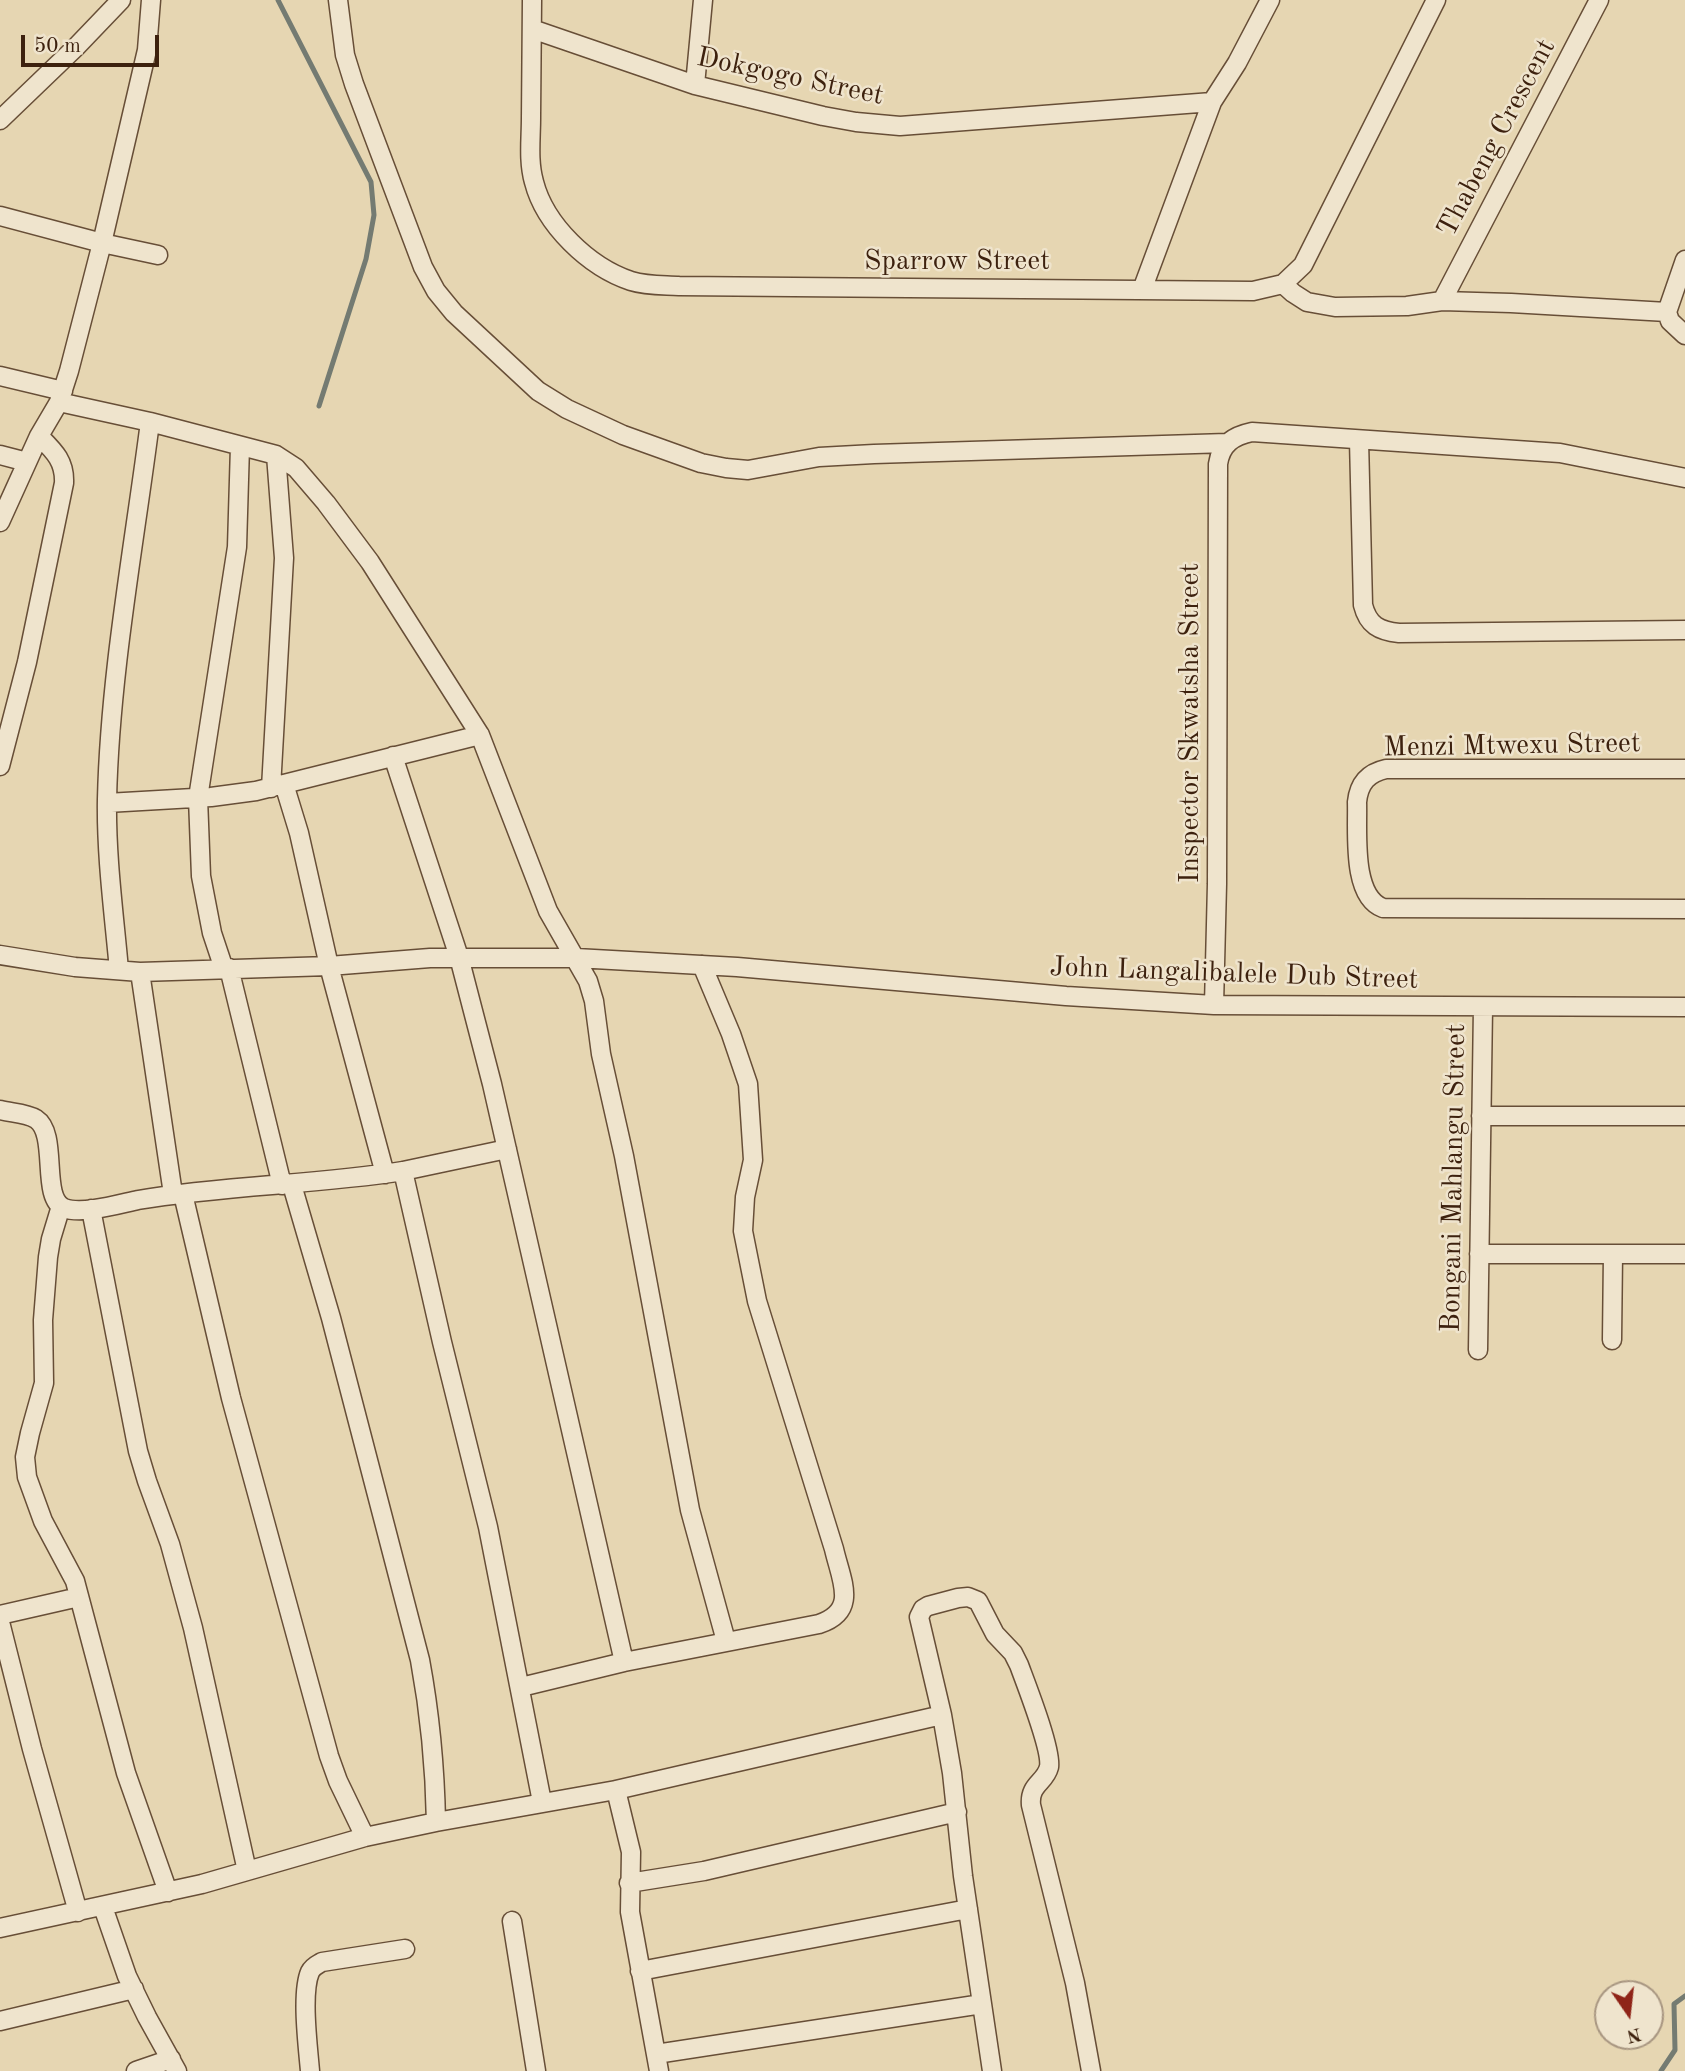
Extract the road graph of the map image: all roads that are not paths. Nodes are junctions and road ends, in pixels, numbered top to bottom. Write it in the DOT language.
graph roads {
  1 [pos="121,0"];
  2 [pos="151,0"];
  3 [pos="338,0"];
  4 [pos="532,0"];
  5 [pos="703,0"];
  6 [pos="1270,0"];
  7 [pos="1436,0"];
  8 [pos="1599,0"];
  9 [pos="532,29"];
  10 [pos="695,85"];
  11 [pos="1212,102"];
  12 [pos="0,120"];
  13 [pos="0,216"];
  14 [pos="102,243"];
  15 [pos="158,254"];
  16 [pos="1685,260"];
  17 [pos="1283,284"];
  18 [pos="1142,290"];
  19 [pos="1442,301"];
  20 [pos="1667,312"];
  21 [pos="1685,335"];
  22 [pos="0,376"];
  23 [pos="61,397"];
  24 [pos="150,422"];
  25 [pos="38,436"];
  26 [pos="1359,440"];
  27 [pos="1227,443"];
  28 [pos="240,446"];
  29 [pos="0,455"];
  30 [pos="276,455"];
  31 [pos="27,462"];
  32 [pos="1685,478"];
  33 [pos="0,522"];
  34 [pos="1685,630"];
  35 [pos="480,735"];
  36 [pos="393,756"];
  37 [pos="0,766"];
  38 [pos="1685,769"];
  39 [pos="277,786"];
  40 [pos="198,798"];
  41 [pos="107,803"];
  42 [pos="1685,909"];
  43 [pos="0,955"];
  44 [pos="459,957"];
  45 [pos="576,958"];
  46 [pos="702,965"];
  47 [pos="329,966"];
  48 [pos="226,968"];
  49 [pos="119,970"];
  50 [pos="140,972"];
  51 [pos="1214,1005"];
  52 [pos="1483,1007"];
  53 [pos="1685,1007"];
  54 [pos="0,1110"];
  55 [pos="1481,1116"];
  56 [pos="1685,1116"];
  57 [pos="508,1149"];
  58 [pos="394,1172"];
  59 [pos="287,1185"];
  60 [pos="178,1194"];
  61 [pos="61,1206"];
  62 [pos="91,1209"];
  63 [pos="1479,1254"];
  64 [pos="1613,1254"];
  65 [pos="1685,1254"];
  66 [pos="1612,1340"];
  67 [pos="1478,1350"];
  68 [pos="79,1597"];
  69 [pos="0,1615"];
  70 [pos="0,1622"];
  71 [pos="726,1641"];
  72 [pos="624,1662"];
  73 [pos="521,1687"];
  74 [pos="942,1715"];
  75 [pos="616,1790"];
  76 [pos="542,1802"];
  77 [pos="957,1812"];
  78 [pos="436,1822"];
  79 [pos="365,1837"];
  80 [pos="247,1871"];
  81 [pos="629,1883"];
  82 [pos="169,1892"];
  83 [pos="103,1907"];
  84 [pos="968,1909"];
  85 [pos="78,1912"];
  86 [pos="512,1920"];
  87 [pos="0,1928"];
  88 [pos="405,1949"];
  89 [pos="640,1971"];
  90 [pos="134,1989"];
  91 [pos="982,2004"];
  92 [pos="0,2021"];
  93 [pos="657,2062"];
  94 [pos="174,2065"];
  95 [pos="136,2071"];
  96 [pos="310,2071"];
  97 [pos="536,2071"];
  98 [pos="992,2071"];
  99 [pos="1091,2071"];
  1 -- 12 [label="street"];
  2 -- 14 [label="street"];
  3 -- 27 [label="street"];
  4 -- 9 [label="street, Sparrow Street"];
  5 -- 10 [label="street"];
  6 -- 11 [label="street"];
  7 -- 17 [label="street"];
  8 -- 19 [label="street, Thabeng Crescent"];
  9 -- 10 [label="street, Dokgogo Street"];
  9 -- 18 [label="street, Sparrow Street"];
  10 -- 11 [label="street, Dokgogo Street"];
  11 -- 18 [label="street"];
  13 -- 14 [label="street"];
  14 -- 15 [label="street"];
  14 -- 23 [label="street"];
  16 -- 20 [label="street"];
  17 -- 18 [label="street, Sparrow Street"];
  17 -- 19 [label="street"];
  19 -- 20 [label="street"];
  20 -- 21 [label="street"];
  22 -- 23 [label="street"];
  23 -- 24 [label="street"];
  23 -- 25 [label="street"];
  24 -- 28 [label="street"];
  24 -- 41 [label="street"];
  25 -- 31 [label="street"];
  25 -- 37 [label="street"];
  26 -- 27 [label="street"];
  26 -- 32 [label="street"];
  26 -- 34 [label="street"];
  27 -- 51 [label="street, Inspector Skwatsha Street"];
  28 -- 30 [label="street"];
  28 -- 40 [label="street"];
  29 -- 31 [label="street"];
  30 -- 35 [label="street"];
  30 -- 39 [label="street"];
  31 -- 33 [label="street"];
  35 -- 36 [label="street"];
  35 -- 45 [label="street"];
  36 -- 39 [label="street"];
  36 -- 44 [label="street"];
  38 -- 42 [label="street, Menzi Mtwexu Street"];
  39 -- 40 [label="street"];
  39 -- 47 [label="street"];
  40 -- 41 [label="street"];
  40 -- 48 [label="street"];
  41 -- 49 [label="street"];
  43 -- 49 [label="street, John Langalibalele Dub Street"];
  44 -- 45 [label="street, John Langalibalele Dub Street"];
  44 -- 47 [label="street, John Langalibalele Dub Street"];
  44 -- 57 [label="street"];
  45 -- 46 [label="street, John Langalibalele Dub Street"];
  45 -- 71 [label="street"];
  46 -- 51 [label="street, John Langalibalele Dub Street"];
  46 -- 71 [label="street"];
  47 -- 48 [label="street, John Langalibalele Dub Street"];
  47 -- 58 [label="street"];
  48 -- 50 [label="street, John Langalibalele Dub Street"];
  48 -- 59 [label="street"];
  49 -- 50 [label="street, John Langalibalele Dub Street"];
  50 -- 60 [label="street"];
  51 -- 52 [label="street, John Langalibalele Dub Street"];
  52 -- 53 [label="street, John Langalibalele Dub Street"];
  52 -- 55 [label="street, Bongani Mahlangu Street"];
  54 -- 61 [label="street"];
  55 -- 56 [label="street"];
  55 -- 63 [label="street, Bongani Mahlangu Street"];
  57 -- 58 [label="street"];
  57 -- 72 [label="street"];
  58 -- 59 [label="street"];
  58 -- 73 [label="street"];
  59 -- 60 [label="street"];
  59 -- 78 [label="street"];
  60 -- 62 [label="street"];
  60 -- 79 [label="street"];
  61 -- 62 [label="street"];
  61 -- 68 [label="street"];
  62 -- 80 [label="street"];
  63 -- 64 [label="street"];
  63 -- 67 [label="street, Bongani Mahlangu Street"];
  64 -- 65 [label="street"];
  64 -- 66 [label="street"];
  68 -- 69 [label="street"];
  68 -- 82 [label="street"];
  70 -- 85 [label="street"];
  71 -- 72 [label="street"];
  72 -- 73 [label="street"];
  73 -- 76 [label="street"];
  74 -- 75 [label="street"];
  74 -- 77 [label="street"];
  74 -- 99 [label="street"];
  75 -- 76 [label="street"];
  75 -- 81 [label="street"];
  76 -- 78 [label="street"];
  77 -- 81 [label="street"];
  77 -- 84 [label="street"];
  78 -- 79 [label="street"];
  79 -- 80 [label="street"];
  80 -- 82 [label="street"];
  81 -- 89 [label="street"];
  82 -- 83 [label="street"];
  83 -- 85 [label="street"];
  83 -- 90 [label="street"];
  84 -- 89 [label="street"];
  84 -- 91 [label="street"];
  85 -- 87 [label="street"];
  86 -- 97 [label="street"];
  88 -- 96 [label="street"];
  89 -- 93 [label="street"];
  90 -- 92 [label="street"];
  90 -- 94 [label="street"];
  91 -- 93 [label="street"];
  91 -- 98 [label="street"];
  94 -- 95 [label="street"];
}
